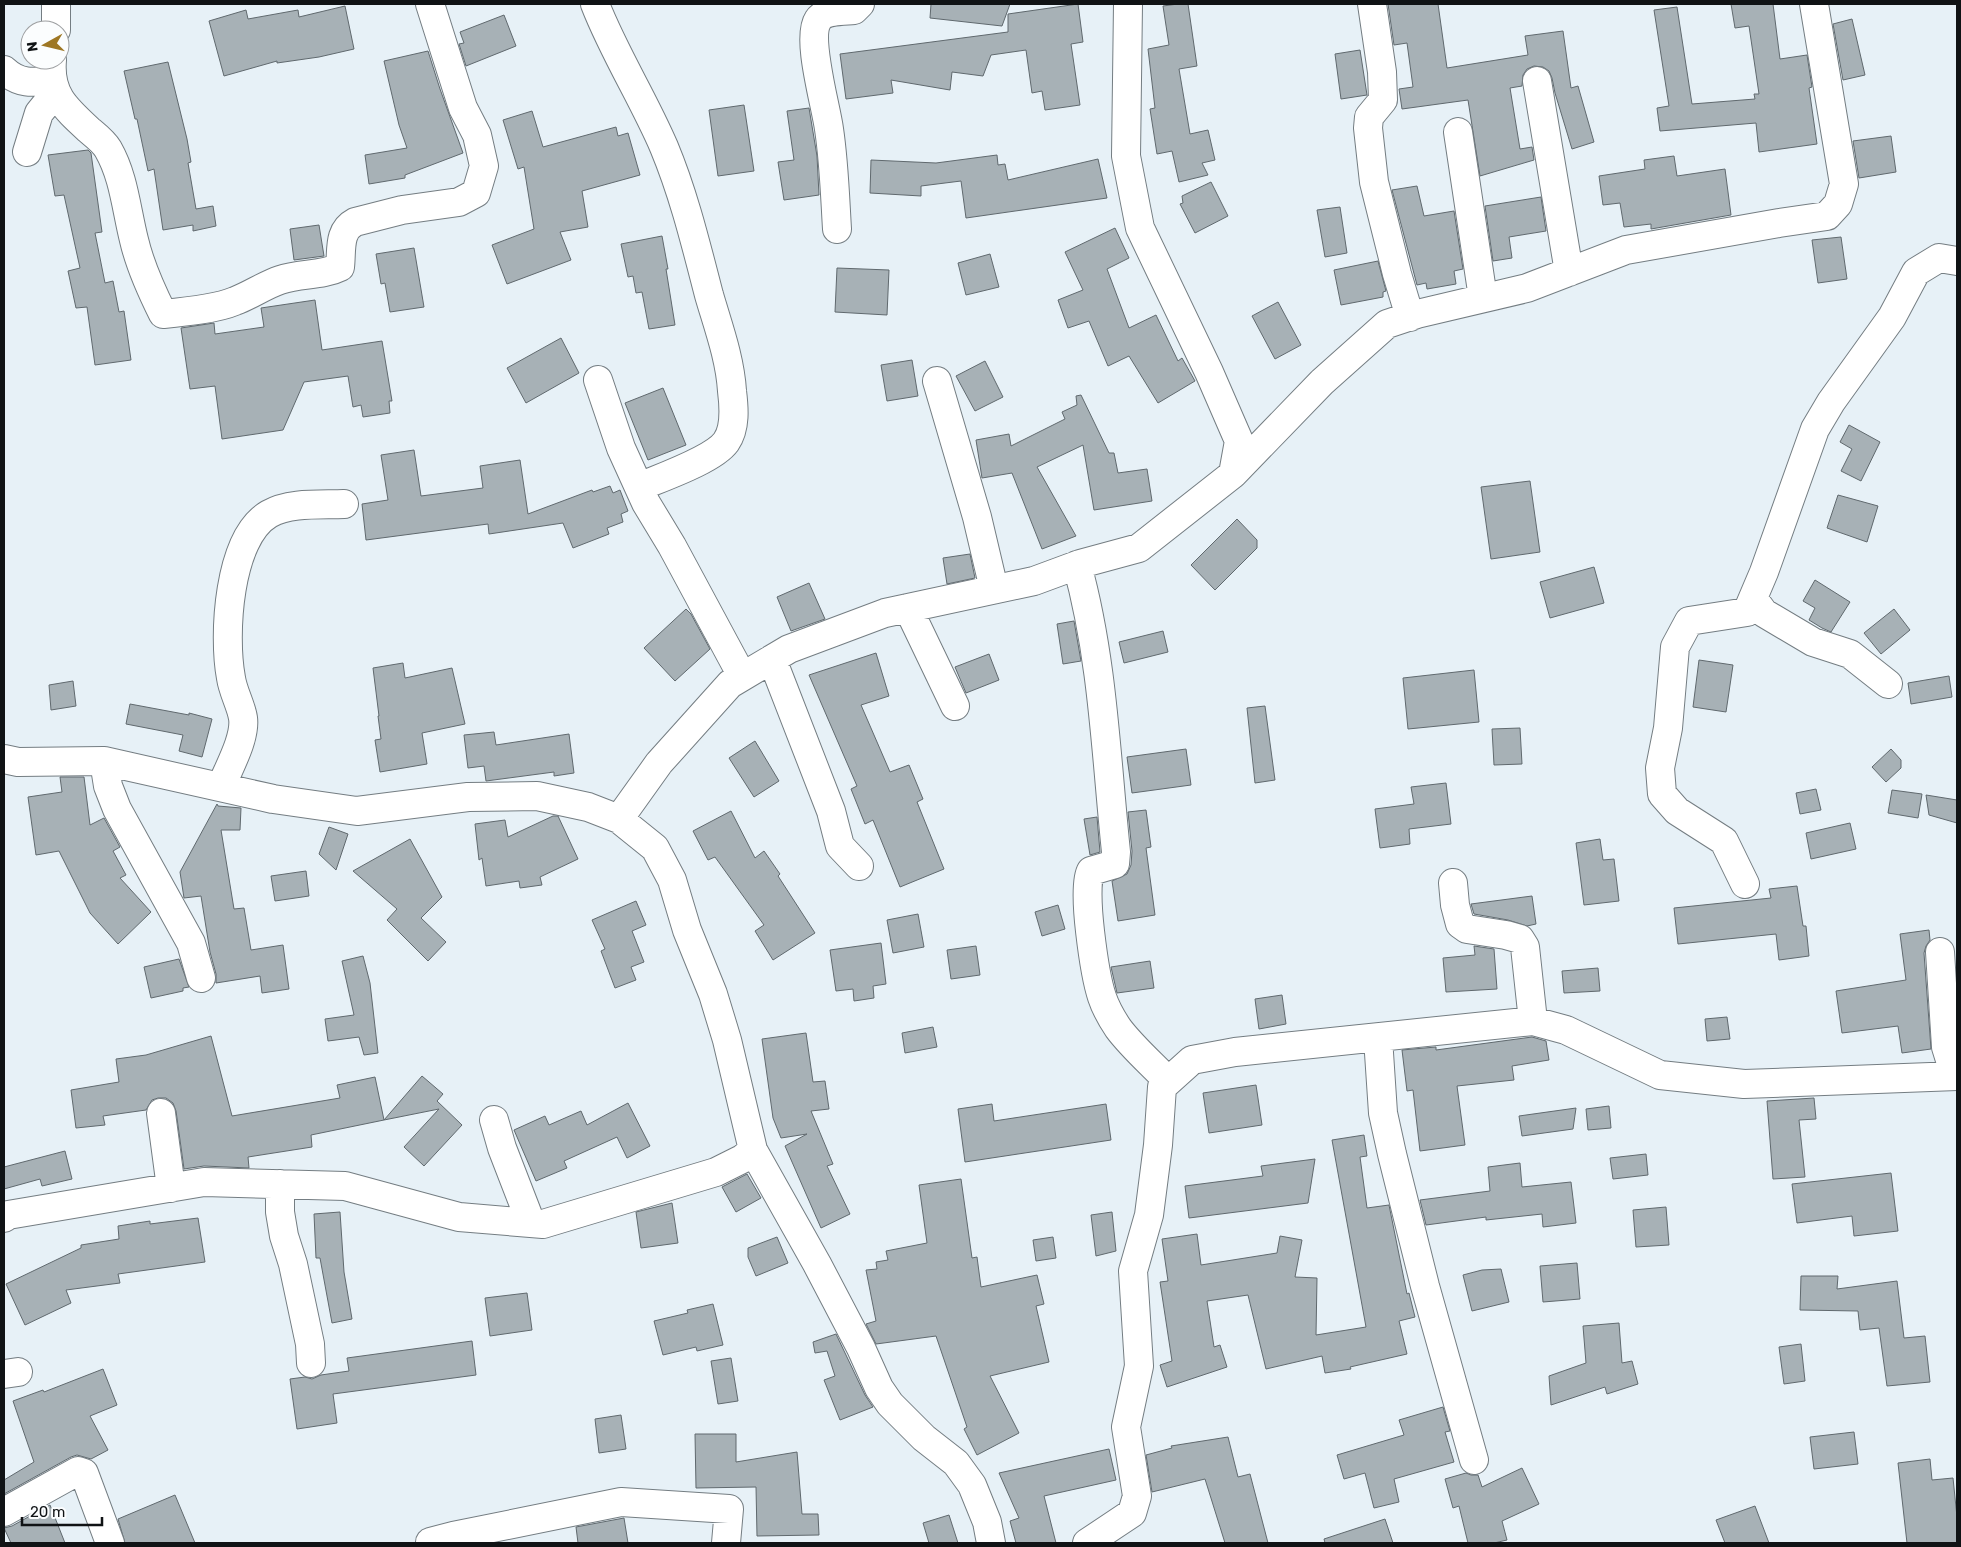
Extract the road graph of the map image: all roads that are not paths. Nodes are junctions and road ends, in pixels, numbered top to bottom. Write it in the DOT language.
graph roads {
  1 [pos="56,4"];
  2 [pos="430,4"];
  3 [pos="595,4"];
  4 [pos="860,4"];
  5 [pos="1128,4"];
  6 [pos="1372,4"];
  7 [pos="1814,4"];
  8 [pos="56,20"];
  9 [pos="4,70"];
  10 [pos="53,77"];
  11 [pos="1537,81"];
  12 [pos="1458,132"];
  13 [pos="27,152"];
  14 [pos="837,229"];
  15 [pos="1957,261"];
  16 [pos="1569,272"];
  17 [pos="1483,298"];
  18 [pos="1410,317"];
  19 [pos="598,380"];
  20 [pos="937,381"];
  21 [pos="1233,474"];
  22 [pos="639,487"];
  23 [pos="344,504"];
  24 [pos="1077,565"];
  25 [pos="994,589"];
  26 [pos="1753,598"];
  27 [pos="908,608"];
  28 [pos="772,659"];
  29 [pos="742,676"];
  30 [pos="1888,684"];
  31 [pos="955,706"];
  32 [pos="4,759"];
  33 [pos="104,761"];
  34 [pos="221,787"];
  35 [pos="619,819"];
  36 [pos="859,866"];
  37 [pos="1453,883"];
  38 [pos="1745,884"];
  39 [pos="1940,952"];
  40 [pos="201,978"];
  41 [pos="1533,1021"];
  42 [pos="1378,1038"];
  43 [pos="1956,1076"];
  44 [pos="1168,1081"];
  45 [pos="161,1114"];
  46 [pos="494,1120"];
  47 [pos="753,1150"];
  48 [pos="280,1184"];
  49 [pos="171,1188"];
  50 [pos="4,1218"];
  51 [pos="531,1223"];
  52 [pos="311,1363"];
  53 [pos="1474,1460"];
  54 [pos="4,1512"];
  55 [pos="110,1543"];
  56 [pos="430,1543"];
  57 [pos="726,1543"];
  58 [pos="991,1543"];
  59 [pos="1087,1543"];
  1 -- 8 [label="street"];
  2 -- 10 [label="street"];
  3 -- 22 [label="street"];
  4 -- 14 [label="street"];
  5 -- 21 [label="street"];
  6 -- 18 [label="street"];
  7 -- 16 [label="street"];
  9 -- 10 [label="street"];
  10 -- 13 [label="street"];
  11 -- 16 [label="street"];
  12 -- 17 [label="street"];
  15 -- 26 [label="street"];
  16 -- 17 [label="street"];
  17 -- 18 [label="street"];
  18 -- 21 [label="street"];
  19 -- 22 [label="street"];
  20 -- 25 [label="street"];
  21 -- 24 [label="street"];
  22 -- 29 [label="street"];
  23 -- 34 [label="street"];
  24 -- 25 [label="street"];
  24 -- 44 [label="street"];
  25 -- 27 [label="street"];
  26 -- 30 [label="street"];
  26 -- 38 [label="street"];
  27 -- 28 [label="street"];
  27 -- 31 [label="street"];
  28 -- 29 [label="street"];
  28 -- 36 [label="street"];
  29 -- 35 [label="street"];
  32 -- 33 [label="street"];
  33 -- 34 [label="street"];
  33 -- 40 [label="street"];
  34 -- 35 [label="street"];
  35 -- 47 [label="street"];
  37 -- 41 [label="street"];
  39 -- 43 [label="street"];
  41 -- 42 [label="street"];
  41 -- 43 [label="street"];
  42 -- 44 [label="street"];
  42 -- 53 [label="street"];
  44 -- 59 [label="street"];
  45 -- 49 [label="street"];
  46 -- 51 [label="street"];
  47 -- 51 [label="street"];
  47 -- 58 [label="street"];
  48 -- 49 [label="street"];
  48 -- 51 [label="street"];
  48 -- 52 [label="street"];
  49 -- 50 [label="street"];
  54 -- 55 [label="street"];
  56 -- 57 [label="street"];
}
